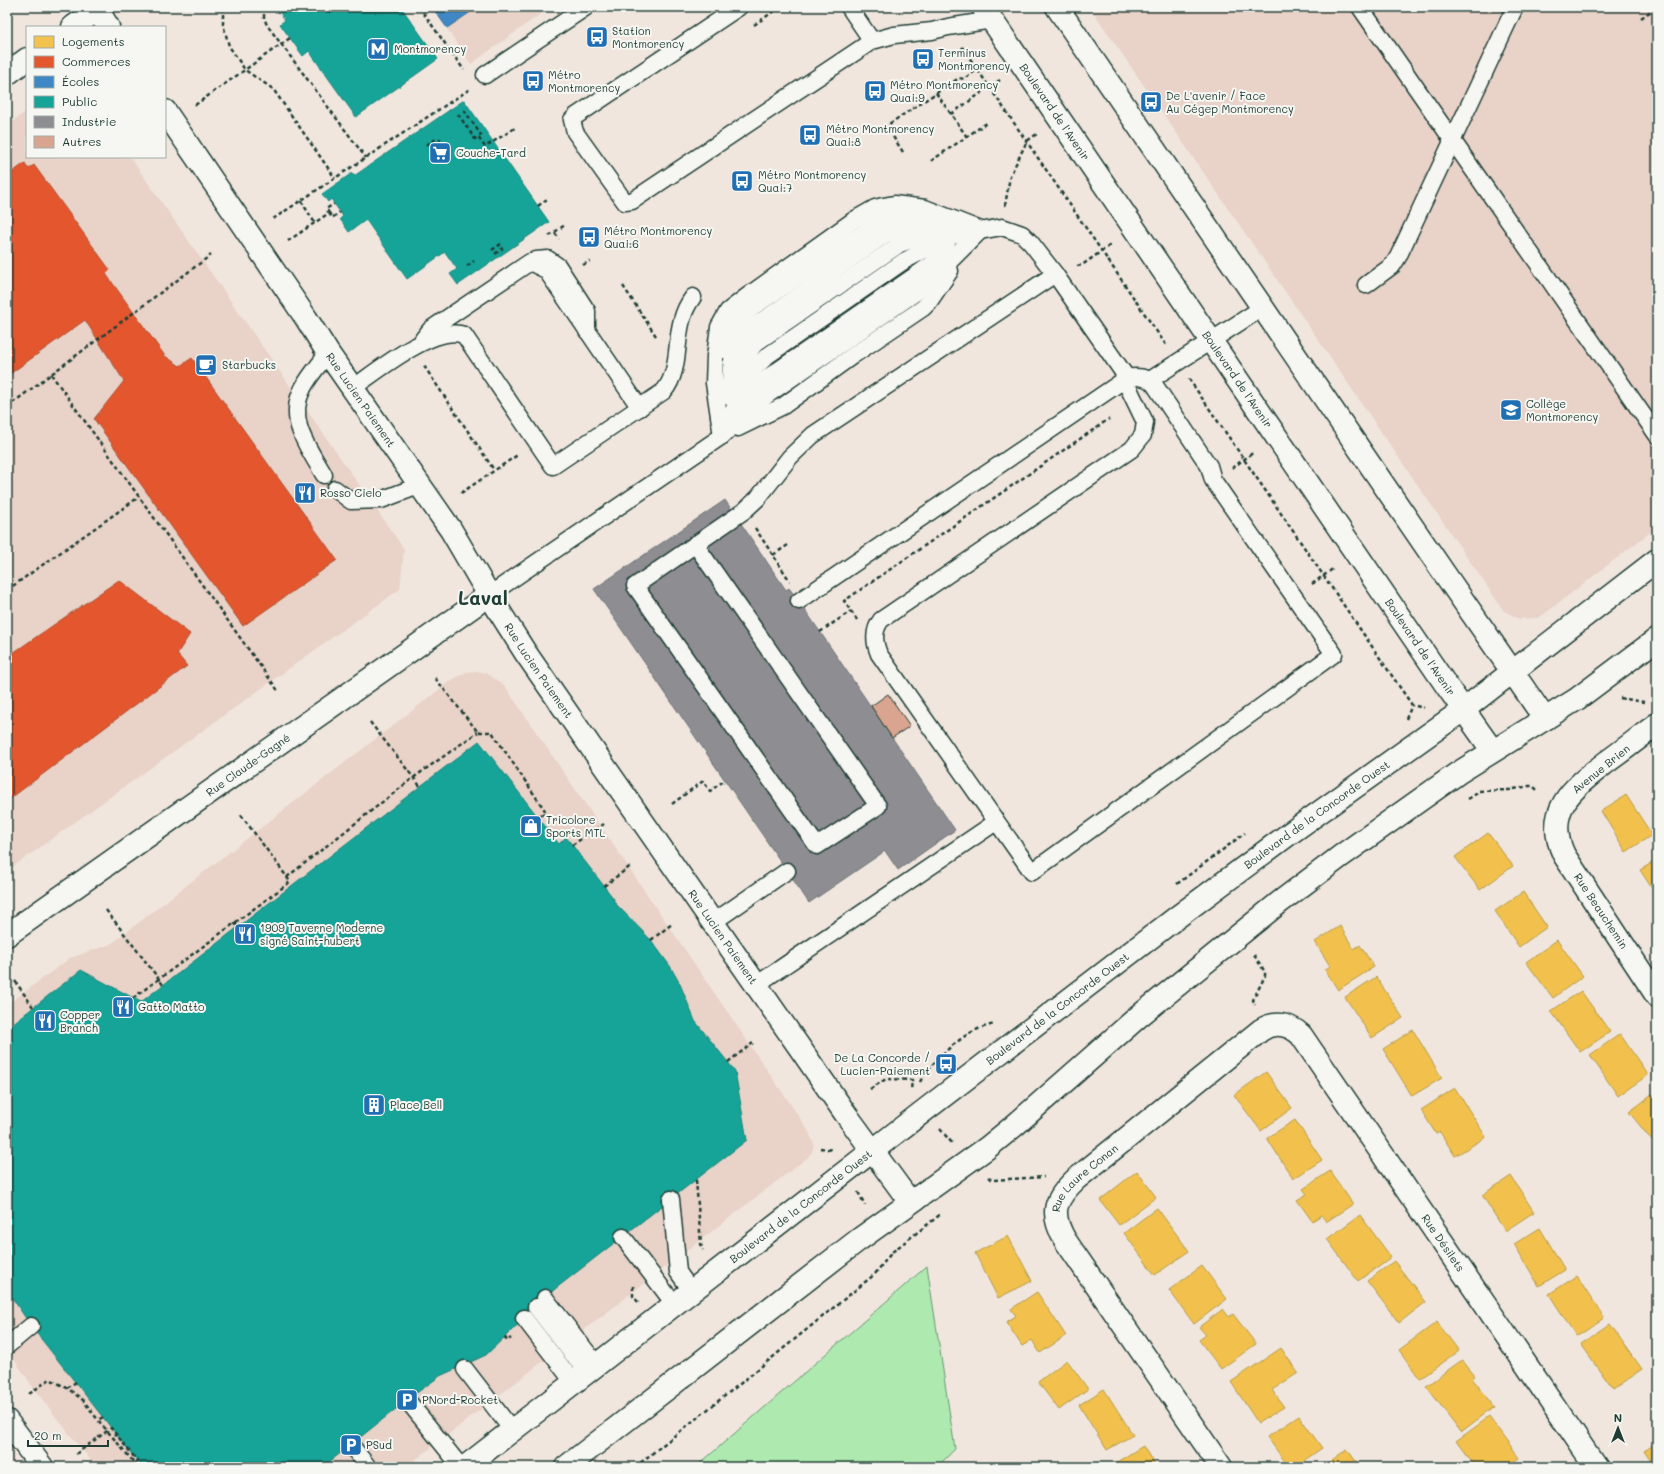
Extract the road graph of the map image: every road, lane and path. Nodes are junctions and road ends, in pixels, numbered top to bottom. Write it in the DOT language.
graph roads {
  1 [pos="223,7"];
  2 [pos="264,7"];
  3 [pos="419,7"];
  4 [pos="586,7"];
  5 [pos="739,7"];
  6 [pos="849,7"];
  7 [pos="1057,7"];
  8 [pos="1360,7"];
  9 [pos="1515,7"];
  10 [pos="1657,7"];
  11 [pos="101,13"];
  12 [pos="987,14"];
  13 [pos="1641,18"];
  14 [pos="75,26"];
  15 [pos="290,38"];
  16 [pos="872,41"];
  17 [pos="281,44"];
  18 [pos="960,44"];
  19 [pos="26,61"];
  20 [pos="978,69"];
  21 [pos="245,70"];
  22 [pos="466,73"];
  23 [pos="7,74"];
  24 [pos="480,80"];
  25 [pos="1000,80"];
  26 [pos="990,86"];
  27 [pos="936,94"];
  28 [pos="195,105"];
  29 [pos="464,110"];
  30 [pos="166,112"];
  31 [pos="458,114"];
  32 [pos="951,114"];
  33 [pos="988,122"];
  34 [pos="515,128"];
  35 [pos="1036,134"];
  36 [pos="478,137"];
  37 [pos="967,137"];
  38 [pos="440,139"];
  39 [pos="1027,141"];
  40 [pos="1452,142"];
  41 [pos="426,145"];
  42 [pos="903,152"];
  43 [pos="366,158"];
  44 [pos="931,161"];
  45 [pos="335,178"];
  46 [pos="547,199"];
  47 [pos="301,200"];
  48 [pos="334,204"];
  49 [pos="538,206"];
  50 [pos="340,212"];
  51 [pos="329,213"];
  52 [pos="273,219"];
  53 [pos="315,223"];
  54 [pos="565,225"];
  55 [pos="1002,227"];
  56 [pos="981,230"];
  57 [pos="288,241"];
  58 [pos="543,241"];
  59 [pos="501,244"];
  60 [pos="1112,244"];
  61 [pos="503,248"];
  62 [pos="492,250"];
  63 [pos="1102,251"];
  64 [pos="495,254"];
  65 [pos="212,255"];
  66 [pos="474,261"];
  67 [pos="1082,265"];
  68 [pos="467,266"];
  69 [pos="1055,274"];
  70 [pos="1366,285"];
  71 [pos="623,286"];
  72 [pos="692,297"];
  73 [pos="1262,308"];
  74 [pos="659,340"];
  75 [pos="1211,342"];
  76 [pos="418,344"];
  77 [pos="1169,350"];
  78 [pos="328,353"];
  79 [pos="422,363"];
  80 [pos="51,374"];
  81 [pos="1187,377"];
  82 [pos="1127,378"];
  83 [pos="1150,380"];
  84 [pos="354,388"];
  85 [pos="7,407"];
  86 [pos="640,408"];
  87 [pos="1109,420"];
  88 [pos="1657,435"];
  89 [pos="722,436"];
  90 [pos="522,452"];
  91 [pos="1254,452"];
  92 [pos="1244,459"];
  93 [pos="1231,469"];
  94 [pos="494,470"];
  95 [pos="324,475"];
  96 [pos="421,485"];
  97 [pos="335,489"];
  98 [pos="461,493"];
  99 [pos="139,497"];
  100 [pos="755,528"];
  101 [pos="695,544"];
  102 [pos="788,545"];
  103 [pos="773,555"];
  104 [pos="1657,560"];
  105 [pos="1334,568"];
  106 [pos="1324,576"];
  107 [pos="790,581"];
  108 [pos="1309,586"];
  109 [pos="7,590"];
  110 [pos="489,595"];
  111 [pos="799,601"];
  112 [pos="851,612"];
  113 [pos="861,626"];
  114 [pos="820,632"];
  115 [pos="1657,639"];
  116 [pos="1513,671"];
  117 [pos="435,678"];
  118 [pos="279,692"];
  119 [pos="1620,698"];
  120 [pos="1646,702"];
  121 [pos="1463,710"];
  122 [pos="1545,718"];
  123 [pos="1405,720"];
  124 [pos="370,722"];
  125 [pos="1657,724"];
  126 [pos="478,732"];
  127 [pos="1492,750"];
  128 [pos="413,778"];
  129 [pos="724,780"];
  130 [pos="420,786"];
  131 [pos="1538,791"];
  132 [pos="1466,800"];
  133 [pos="672,804"];
  134 [pos="241,814"];
  135 [pos="538,817"];
  136 [pos="996,822"];
  137 [pos="1557,823"];
  138 [pos="604,824"];
  139 [pos="572,845"];
  140 [pos="632,865"];
  141 [pos="787,871"];
  142 [pos="287,877"];
  143 [pos="604,886"];
  144 [pos="106,910"];
  145 [pos="234,923"];
  146 [pos="712,923"];
  147 [pos="672,924"];
  148 [pos="238,927"];
  149 [pos="7,935"];
  150 [pos="651,940"];
  151 [pos="1260,950"];
  152 [pos="1254,955"];
  153 [pos="1248,960"];
  154 [pos="159,979"];
  155 [pos="15,981"];
  156 [pos="163,985"];
  157 [pos="756,985"];
  158 [pos="1657,996"];
  159 [pos="134,998"];
  160 [pos="1255,1005"];
  161 [pos="33,1007"];
  162 [pos="1285,1026"];
  163 [pos="753,1043"];
  164 [pos="728,1062"];
  165 [pos="870,1089"];
  166 [pos="910,1091"];
  167 [pos="938,1127"];
  168 [pos="955,1147"];
  169 [pos="820,1148"];
  170 [pos="872,1152"];
  171 [pos="846,1172"];
  172 [pos="988,1176"];
  173 [pos="1045,1177"];
  174 [pos="696,1180"];
  175 [pos="671,1199"];
  176 [pos="910,1202"];
  177 [pos="947,1209"];
  178 [pos="878,1226"];
  179 [pos="623,1236"];
  180 [pos="703,1251"];
  181 [pos="692,1292"];
  182 [pos="540,1303"];
  183 [pos="674,1305"];
  184 [pos="524,1318"];
  185 [pos="31,1326"];
  186 [pos="7,1346"];
  187 [pos="465,1369"];
  188 [pos="586,1374"];
  189 [pos="76,1382"];
  190 [pos="67,1388"];
  191 [pos="29,1394"];
  192 [pos="407,1400"];
  193 [pos="103,1417"];
  194 [pos="98,1420"];
  195 [pos="7,1421"];
  196 [pos="512,1430"];
  197 [pos="106,1431"];
  198 [pos="351,1445"];
  199 [pos="76,1454"];
  200 [pos="42,1467"];
  201 [pos="138,1467"];
  202 [pos="142,1467"];
  203 [pos="368,1467"];
  204 [pos="461,1467"];
  205 [pos="465,1467"];
  206 [pos="566,1467"];
  207 [pos="634,1467"];
  208 [pos="1221,1467"];
  209 [pos="1596,1467"];
  1 -- 21 [label="path"];
  2 -- 17 [label="path"];
  3 -- 22 [label="path"];
  4 -- 24 [label="lane"];
  5 -- 16 [label="lane"];
  6 -- 16 [label="lane"];
  7 -- 73 [label="street"];
  8 -- 40 [label="lane"];
  9 -- 40 [label="lane"];
  10 -- 13 [label="path"];
  11 -- 14 [label="street"];
  12 -- 16 [label="lane"];
  12 -- 75 [label="street, Boulevard de l'Avenir"];
  15 -- 17 [label="path"];
  17 -- 21 [label="path"];
  17 -- 43 [label="path"];
  18 -- 20 [label="path"];
  19 -- 23 [label="street"];
  20 -- 26 [label="path"];
  20 -- 27 [label="path"];
  21 -- 28 [label="path"];
  21 -- 45 [label="path"];
  24 -- 43 [label="path"];
  25 -- 26 [label="path"];
  26 -- 32 [label="path"];
  26 -- 39 [label="path"];
  27 -- 32 [label="path"];
  27 -- 42 [label="path"];
  29 -- 36 [label="path"];
  30 -- 78 [label="street, Rue Lucien Paiement"];
  31 -- 36 [label="path"];
  32 -- 37 [label="path"];
  33 -- 37 [label="path"];
  34 -- 36 [label="path"];
  35 -- 39 [label="path"];
  37 -- 44 [label="path"];
  38 -- 41 [label="path"];
  39 -- 55 [label="path"];
  39 -- 63 [label="path"];
  40 -- 70 [label="lane"];
  40 -- 88 [label="lane"];
  43 -- 45 [label="path"];
  45 -- 47 [label="path"];
  46 -- 49 [label="path"];
  47 -- 52 [label="path"];
  47 -- 53 [label="path"];
  48 -- 51 [label="path"];
  50 -- 51 [label="path"];
  51 -- 53 [label="path"];
  53 -- 57 [label="path"];
  54 -- 58 [label="path"];
  55 -- 56 [label="lane"];
  55 -- 69 [label="lane"];
  56 -- 89 [label="lane"];
  56 -- 89 [label="lane"];
  56 -- 89 [label="lane"];
  56 -- 89 [label="lane"];
  59 -- 62 [label="path"];
  60 -- 63 [label="path"];
  61 -- 64 [label="path"];
  63 -- 67 [label="path"];
  63 -- 77 [label="path"];
  65 -- 80 [label="path"];
  66 -- 68 [label="path"];
  69 -- 82 [label="lane"];
  69 -- 101 [label="lane"];
  71 -- 74 [label="path"];
  72 -- 86 [label="lane"];
  73 -- 75 [label="lane"];
  73 -- 116 [label="street"];
  75 -- 83 [label="lane"];
  75 -- 121 [label="street, Boulevard de l'Avenir"];
  76 -- 84 [label="lane"];
  76 -- 86 [label="lane"];
  76 -- 86 [label="lane"];
  78 -- 84 [label="street, Rue Lucien Paiement"];
  78 -- 95 [label="lane"];
  79 -- 94 [label="path"];
  80 -- 85 [label="path"];
  80 -- 99 [label="path"];
  81 -- 92 [label="path"];
  82 -- 83 [label="lane"];
  82 -- 111 [label="lane"];
  82 -- 136 [label="lane"];
  83 -- 136 [label="lane"];
  84 -- 96 [label="street, Rue Lucien Paiement"];
  87 -- 112 [label="path"];
  89 -- 110 [label="lane"];
  90 -- 94 [label="path"];
  91 -- 92 [label="path"];
  92 -- 93 [label="path"];
  92 -- 106 [label="path"];
  94 -- 98 [label="path"];
  96 -- 97 [label="lane"];
  96 -- 110 [label="street, Rue Lucien Paiement"];
  99 -- 109 [label="path"];
  99 -- 118 [label="path"];
  100 -- 103 [label="path"];
  101 -- 101 [label="lane"];
  102 -- 103 [label="path"];
  103 -- 107 [label="path"];
  104 -- 116 [label="street, Boulevard de la Concorde Ouest"];
  105 -- 106 [label="path"];
  106 -- 108 [label="path"];
  106 -- 123 [label="path"];
  110 -- 146 [label="street, Rue Lucien Paiement"];
  110 -- 149 [label="street, Rue Claude-Gagné"];
  112 -- 113 [label="path"];
  112 -- 114 [label="path"];
  115 -- 122 [label="street"];
  116 -- 121 [label="street, Boulevard de la Concorde Ouest"];
  116 -- 122 [label="street"];
  117 -- 126 [label="path"];
  119 -- 120 [label="path"];
  121 -- 127 [label="street, Boulevard de l'Avenir"];
  121 -- 170 [label="street, Boulevard de la Concorde Ouest"];
  122 -- 127 [label="street"];
  124 -- 128 [label="path"];
  125 -- 137 [label="street, Avenue Brien"];
  126 -- 128 [label="path"];
  126 -- 135 [label="path"];
  127 -- 176 [label="street"];
  128 -- 130 [label="path"];
  128 -- 142 [label="path"];
  129 -- 133 [label="path"];
  131 -- 132 [label="path"];
  134 -- 142 [label="path"];
  136 -- 157 [label="lane"];
  137 -- 158 [label="street, Rue Beauchemin"];
  138 -- 139 [label="path"];
  140 -- 143 [label="path"];
  141 -- 146 [label="lane"];
  142 -- 145 [label="path"];
  144 -- 154 [label="path"];
  145 -- 148 [label="path"];
  145 -- 154 [label="path"];
  146 -- 157 [label="street, Rue Lucien Paiement"];
  147 -- 150 [label="path"];
  151 -- 152 [label="path"];
  152 -- 153 [label="path"];
  152 -- 160 [label="path"];
  154 -- 156 [label="path"];
  154 -- 159 [label="path"];
  155 -- 161 [label="path"];
  157 -- 170 [label="street, Rue Lucien Paiement"];
  162 -- 208 [label="street, Rue Laure Conan"];
  162 -- 209 [label="street, Rue Désilets"];
  163 -- 164 [label="path"];
  165 -- 166 [label="path"];
  167 -- 168 [label="path"];
  169 -- 171 [label="path"];
  170 -- 171 [label="street, Boulevard de la Concorde Ouest"];
  170 -- 176 [label="street, Rue Lucien Paiement"];
  171 -- 178 [label="path"];
  171 -- 181 [label="street, Boulevard de la Concorde Ouest"];
  172 -- 173 [label="path"];
  174 -- 180 [label="path"];
  175 -- 181 [label="lane"];
  176 -- 178 [label="street"];
  177 -- 207 [label="path"];
  178 -- 206 [label="street"];
  179 -- 183 [label="lane"];
  181 -- 183 [label="street, Boulevard de la Concorde Ouest"];
  182 -- 188 [label="lane"];
  183 -- 188 [label="street, Boulevard de la Concorde Ouest"];
  184 -- 188 [label="lane"];
  185 -- 186 [label="lane"];
  187 -- 196 [label="lane"];
  188 -- 196 [label="street, Boulevard de la Concorde Ouest"];
  189 -- 190 [label="path"];
  190 -- 191 [label="path"];
  190 -- 194 [label="path"];
  192 -- 204 [label="lane"];
  193 -- 194 [label="path"];
  194 -- 197 [label="path"];
  195 -- 200 [label="street"];
  196 -- 205 [label="street, Boulevard de la Concorde Ouest"];
  197 -- 199 [label="path"];
  197 -- 201 [label="path"];
  197 -- 202 [label="path"];
  198 -- 203 [label="lane"];
}
